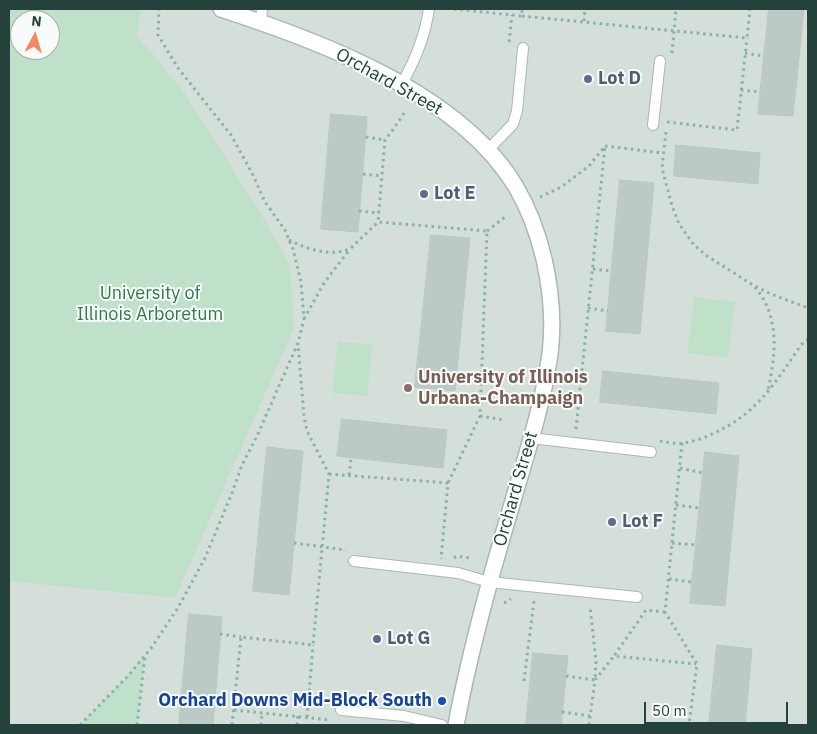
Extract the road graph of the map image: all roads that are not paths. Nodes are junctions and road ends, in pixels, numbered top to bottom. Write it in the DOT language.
graph roads {
  1 [pos="221,9"];
  2 [pos="429,9"];
  3 [pos="262,15"];
  4 [pos="523,48"];
  5 [pos="660,61"];
  6 [pos="401,85"];
  7 [pos="653,125"];
  8 [pos="487,151"];
  9 [pos="531,438"];
  10 [pos="651,452"];
  11 [pos="354,561"];
  12 [pos="489,582"];
  13 [pos="637,597"];
  14 [pos="341,710"];
  15 [pos="442,725"];
  16 [pos="456,725"];
  1 -- 3 [label="street, Orchard Street"];
  2 -- 6 [label="lane"];
  3 -- 6 [label="street, Orchard Street"];
  4 -- 8 [label="lane"];
  5 -- 7 [label="lane"];
  6 -- 8 [label="street, Orchard Street"];
  8 -- 9 [label="street, Orchard Street"];
  9 -- 10 [label="lane"];
  9 -- 12 [label="street, Orchard Street"];
  11 -- 12 [label="lane"];
  12 -- 13 [label="lane"];
  12 -- 16 [label="street, Orchard Street"];
  14 -- 15 [label="lane"];
}
